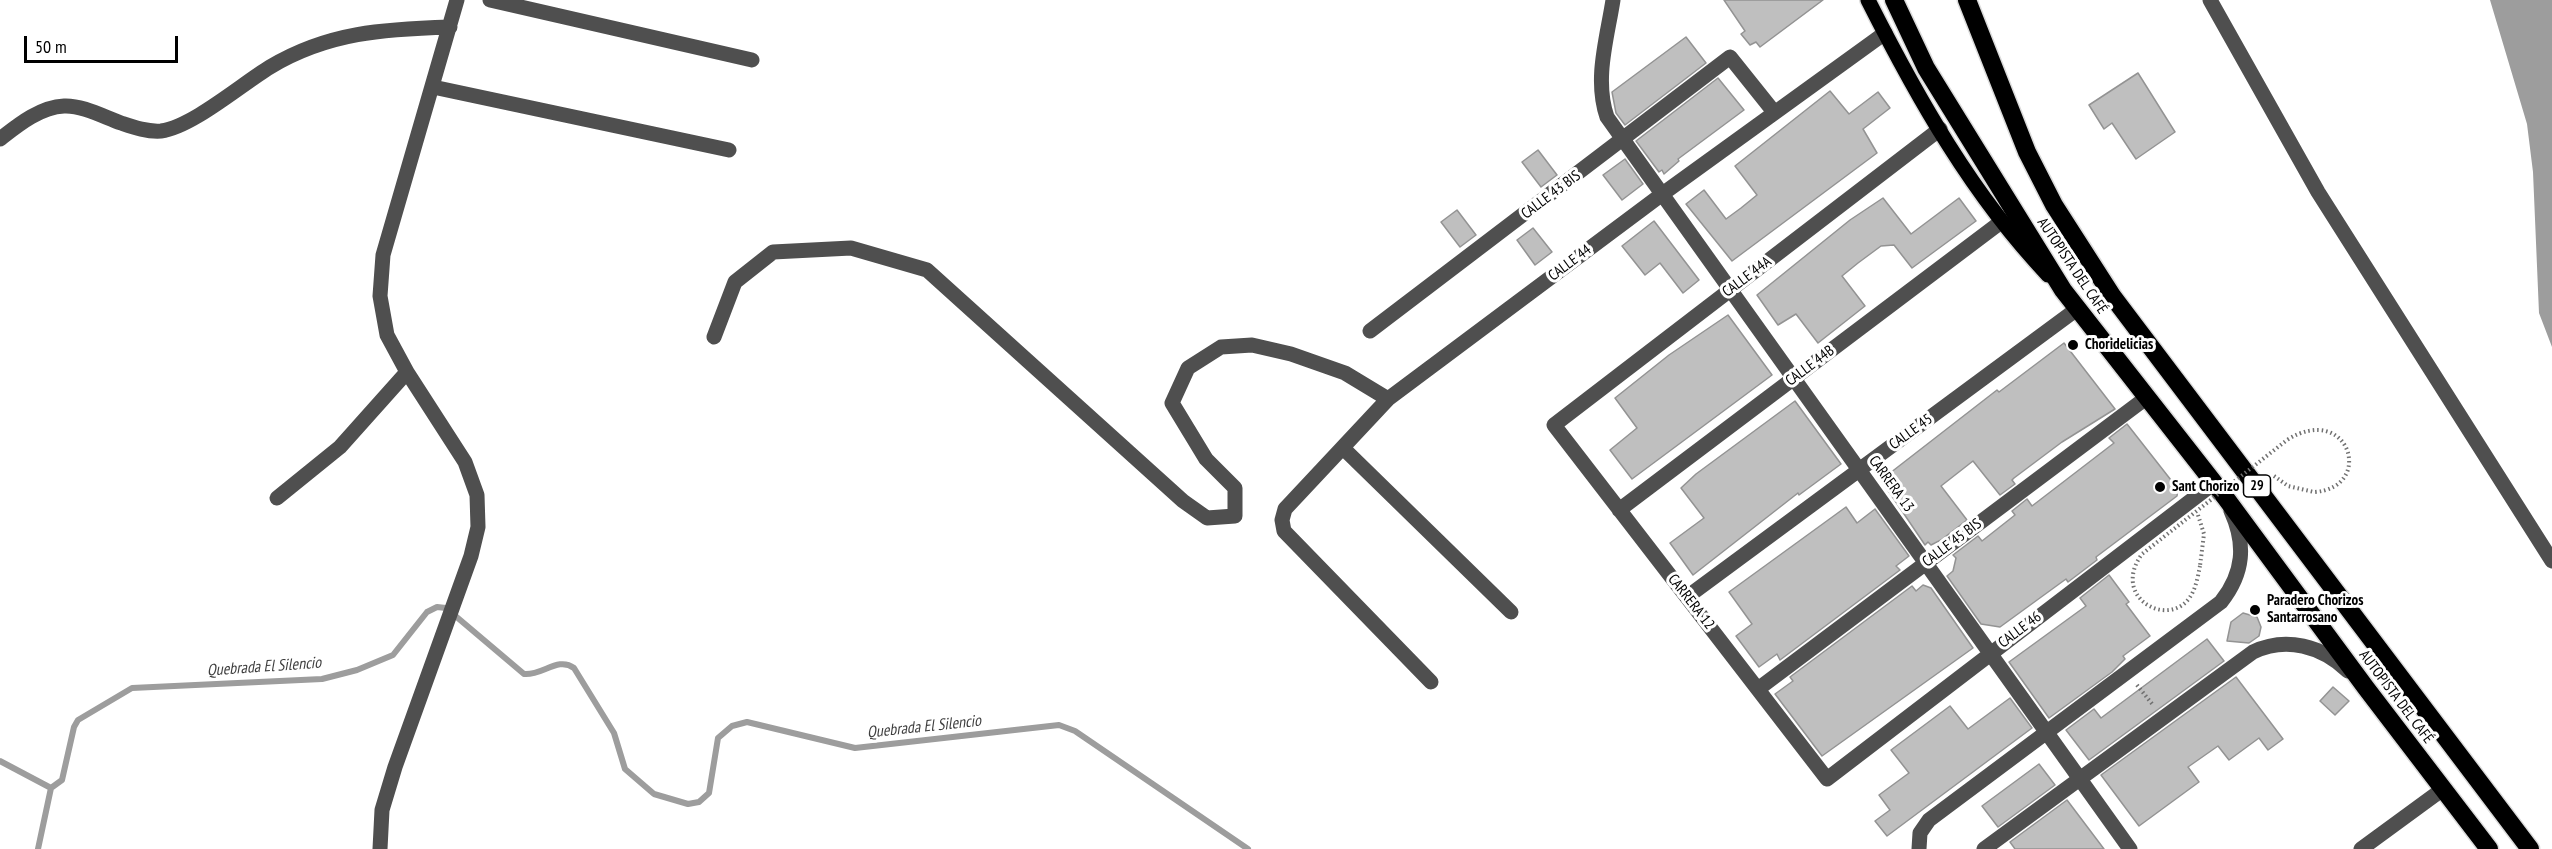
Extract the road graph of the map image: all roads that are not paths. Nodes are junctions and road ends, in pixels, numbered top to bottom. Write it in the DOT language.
graph roads {
  1 [pos="457,0"];
  2 [pos="490,0"];
  3 [pos="1613,0"];
  4 [pos="1868,0"];
  5 [pos="1894,0"];
  6 [pos="1966,0"];
  7 [pos="2210,0"];
  8 [pos="450,27"];
  9 [pos="1884,33"];
  10 [pos="752,60"];
  11 [pos="433,87"];
  12 [pos="1774,112"];
  13 [pos="1940,129"];
  14 [pos="0,139"];
  15 [pos="1622,141"];
  16 [pos="729,150"];
  17 [pos="1661,195"];
  18 [pos="2001,222"];
  19 [pos="2062,290"];
  20 [pos="1730,291"];
  21 [pos="2077,309"];
  22 [pos="1370,331"];
  23 [pos="714,337"];
  24 [pos="407,372"];
  25 [pos="1793,379"];
  26 [pos="2146,398"];
  27 [pos="1388,399"];
  28 [pos="1554,425"];
  29 [pos="1343,448"];
  30 [pos="1858,470"];
  31 [pos="2220,490"];
  32 [pos="277,498"];
  33 [pos="1619,510"];
  34 [pos="2552,561"];
  35 [pos="1925,563"];
  36 [pos="1687,597"];
  37 [pos="1511,612"];
  38 [pos="1989,653"];
  39 [pos="1431,682"];
  40 [pos="2366,688"];
  41 [pos="1758,689"];
  42 [pos="2047,733"];
  43 [pos="2080,778"];
  44 [pos="1827,779"];
  45 [pos="2443,789"];
  46 [pos="380,849"];
  47 [pos="1919,849"];
  48 [pos="1984,849"];
  49 [pos="2130,849"];
  50 [pos="2361,849"];
  51 [pos="2489,849"];
  52 [pos="2530,849"];
  1 -- 8 [label="street"];
  2 -- 10 [label="street"];
  3 -- 15 [label="street, CARRERA 13"];
  4 -- 9 [label="main road"];
  5 -- 19 [label="highway, AUTOPISTA DEL CAFÉ / 29"];
  6 -- 52 [label="highway, AUTOPISTA DEL CAFÉ / 29"];
  7 -- 34 [label="street"];
  8 -- 11 [label="street"];
  8 -- 14 [label="street"];
  9 -- 12 [label="street, CALLE 44"];
  9 -- 13 [label="main road"];
  11 -- 16 [label="street"];
  11 -- 24 [label="street"];
  12 -- 15 [label="street, CALLE 43 BIS"];
  12 -- 17 [label="street, CALLE 44"];
  13 -- 18 [label="main road"];
  13 -- 20 [label="street, CALLE 44A"];
  15 -- 17 [label="street, CARRERA 13"];
  15 -- 22 [label="street, CALLE 43 BIS"];
  17 -- 20 [label="street, CARRERA 13"];
  17 -- 27 [label="street, CALLE 44"];
  18 -- 19 [label="main road"];
  18 -- 25 [label="street, CALLE 44B"];
  19 -- 21 [label="highway, AUTOPISTA DEL CAFÉ / 29"];
  20 -- 25 [label="street, CARRERA 13"];
  20 -- 28 [label="street, CALLE 44A"];
  21 -- 26 [label="highway, AUTOPISTA DEL CAFÉ / 29"];
  21 -- 30 [label="street, CALLE 45"];
  23 -- 27 [label="street"];
  24 -- 32 [label="street"];
  24 -- 46 [label="street"];
  25 -- 30 [label="street, CARRERA 13"];
  25 -- 33 [label="street, CALLE 44B"];
  26 -- 31 [label="highway, AUTOPISTA DEL CAFÉ / 29"];
  26 -- 35 [label="street, CALLE 45 BIS"];
  27 -- 29 [label="street, CALLE 44"];
  28 -- 33 [label="street, CARRERA 12"];
  29 -- 37 [label="street"];
  29 -- 39 [label="street, CALLE 44"];
  30 -- 35 [label="street, CARRERA 13"];
  30 -- 36 [label="street, CALLE 45"];
  31 -- 38 [label="street, CALLE 46"];
  31 -- 40 [label="highway, AUTOPISTA DEL CAFÉ / 29"];
  31 -- 42 [label="street"];
  33 -- 36 [label="street, CARRERA 12"];
  35 -- 38 [label="street, CARRERA 13"];
  35 -- 41 [label="street, CALLE 45 BIS"];
  36 -- 41 [label="street, CARRERA 12"];
  38 -- 42 [label="street, CARRERA 13"];
  38 -- 44 [label="street, CALLE 46"];
  40 -- 43 [label="street"];
  40 -- 45 [label="highway, AUTOPISTA DEL CAFÉ / 29"];
  41 -- 44 [label="street, CARRERA 12"];
  42 -- 43 [label="street, CARRERA 13"];
  42 -- 47 [label="street"];
  43 -- 48 [label="street"];
  43 -- 49 [label="street, CARRERA 13"];
  45 -- 50 [label="street"];
  45 -- 51 [label="highway, AUTOPISTA DEL CAFÉ / 29"];
}
